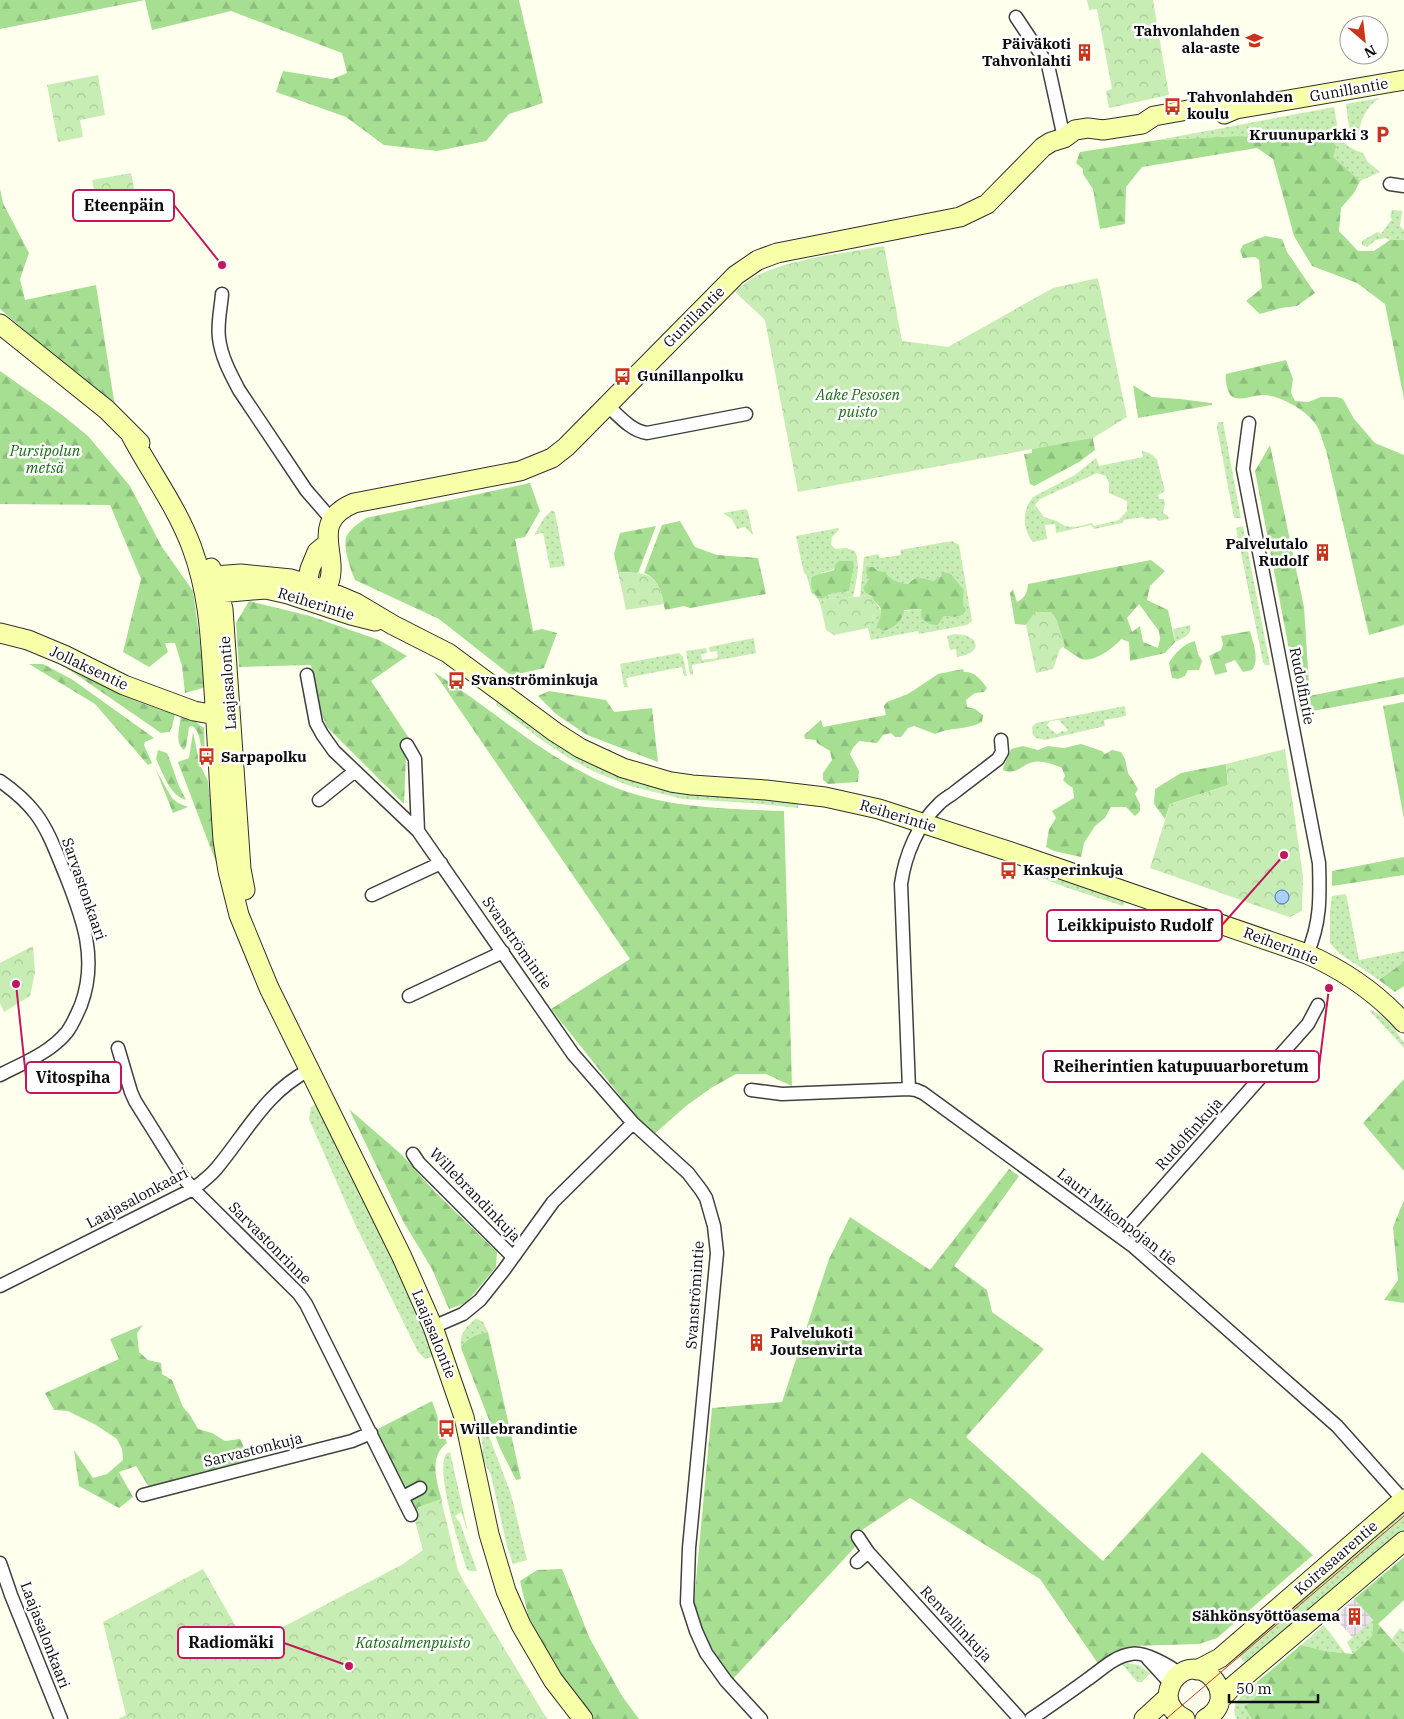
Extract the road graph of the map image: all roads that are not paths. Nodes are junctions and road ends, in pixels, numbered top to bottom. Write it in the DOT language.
graph roads {
  1 [pos="1016,17"];
  2 [pos="1404,80"];
  3 [pos="1064,138"];
  4 [pos="1390,184"];
  5 [pos="1404,186"];
  6 [pos="222,294"];
  7 [pos="0,324"];
  8 [pos="0,339"];
  9 [pos="50,366"];
  10 [pos="607,405"];
  11 [pos="746,414"];
  12 [pos="1249,423"];
  13 [pos="332,520"];
  14 [pos="327,544"];
  15 [pos="307,583"];
  16 [pos="212,585"];
  17 [pos="326,590"];
  18 [pos="311,602"];
  19 [pos="393,625"];
  20 [pos="0,633"];
  21 [pos="307,675"];
  22 [pos="212,708"];
  23 [pos="1001,740"];
  24 [pos="407,745"];
  25 [pos="355,771"];
  26 [pos="0,781"];
  27 [pos="319,800"];
  28 [pos="923,824"];
  29 [pos="418,832"];
  30 [pos="441,863"];
  31 [pos="372,895"];
  32 [pos="503,952"];
  33 [pos="1307,954"];
  34 [pos="409,996"];
  35 [pos="1318,1005"];
  36 [pos="1404,1023"];
  37 [pos="118,1048"];
  38 [pos="309,1070"];
  39 [pos="0,1075"];
  40 [pos="909,1089"];
  41 [pos="751,1090"];
  42 [pos="633,1122"];
  43 [pos="413,1154"];
  44 [pos="193,1189"];
  45 [pos="1120,1236"];
  46 [pos="513,1257"];
  47 [pos="0,1286"];
  48 [pos="433,1327"];
  49 [pos="371,1433"];
  50 [pos="420,1488"];
  51 [pos="143,1495"];
  52 [pos="403,1497"];
  53 [pos="1404,1499"];
  54 [pos="411,1515"];
  55 [pos="858,1537"];
  56 [pos="1404,1541"];
  57 [pos="868,1552"];
  58 [pos="857,1562"];
  59 [pos="0,1563"];
  60 [pos="1179,1681"];
  61 [pos="1217,1712"];
  62 [pos="61,1719"];
  63 [pos="583,1719"];
  64 [pos="762,1719"];
  65 [pos="1023,1719"];
  66 [pos="1144,1719"];
  67 [pos="1185,1719"];
  1 -- 3 [label="street"];
  2 -- 3 [label="street, Gunillantie"];
  3 -- 10 [label="street, Gunillantie"];
  4 -- 5 [label="street"];
  6 -- 13 [label="street"];
  7 -- 9 [label="street, Laajasalontie"];
  8 -- 9 [label="street, Laajasalontie"];
  9 -- 16 [label="street, Laajasalontie"];
  10 -- 11 [label="street"];
  10 -- 13 [label="street, Gunillantie"];
  12 -- 33 [label="street, Rudolfintie"];
  13 -- 14 [label="street"];
  14 -- 15 [label="street"];
  14 -- 17 [label="street"];
  15 -- 16 [label="street, Reiherintie"];
  15 -- 17 [label="street, Reiherintie"];
  15 -- 18 [label="street"];
  16 -- 18 [label="street, Reiherintie"];
  16 -- 22 [label="street, Laajasalontie"];
  17 -- 18 [label="street"];
  17 -- 19 [label="street, Reiherintie"];
  18 -- 19 [label="street, Reiherintie"];
  19 -- 28 [label="street, Reiherintie"];
  20 -- 22 [label="street, Jollaksentie"];
  21 -- 25 [label="street, Svanströmintie"];
  22 -- 38 [label="street, Laajasalontie"];
  23 -- 28 [label="street"];
  24 -- 29 [label="street"];
  25 -- 27 [label="street"];
  25 -- 29 [label="street, Svanströmintie"];
  26 -- 39 [label="street, Sarvastonkaari"];
  28 -- 33 [label="street, Reiherintie"];
  28 -- 40 [label="street"];
  29 -- 30 [label="street, Svanströmintie"];
  30 -- 31 [label="street"];
  30 -- 32 [label="street, Svanströmintie"];
  32 -- 34 [label="street"];
  32 -- 42 [label="street, Svanströmintie"];
  33 -- 36 [label="street, Reiherintie"];
  35 -- 45 [label="street, Rudolfinkuja"];
  37 -- 44 [label="street, Sarvastonrinne"];
  38 -- 44 [label="street, Laajasalonkaari"];
  38 -- 48 [label="street, Laajasalontie"];
  40 -- 41 [label="street, Lauri Mikonpojan tie"];
  40 -- 45 [label="street, Lauri Mikonpojan tie"];
  42 -- 46 [label="street"];
  42 -- 64 [label="street, Svanströmintie"];
  43 -- 46 [label="street, Willebrandinkuja"];
  44 -- 47 [label="street, Laajasalonkaari"];
  44 -- 49 [label="street, Sarvastonrinne"];
  45 -- 53 [label="street, Lauri Mikonpojan tie"];
  46 -- 48 [label="street"];
  48 -- 63 [label="street, Laajasalontie"];
  49 -- 51 [label="street, Sarvastonkuja"];
  49 -- 52 [label="street, Sarvastonrinne"];
  50 -- 52 [label="street"];
  52 -- 54 [label="street, Sarvastonrinne"];
  53 -- 60 [label="street, Koirasaarentie"];
  55 -- 57 [label="street, Renvallinkuja"];
  56 -- 61 [label="street, Koirasaarentie"];
  57 -- 58 [label="street"];
  57 -- 65 [label="street, Renvallinkuja"];
  59 -- 62 [label="street, Laajasalonkaari"];
  60 -- 61 [label="street"];
  60 -- 65 [label="street"];
  60 -- 66 [label="street, Koirasaarentie"];
  60 -- 67 [label="street"];
}
